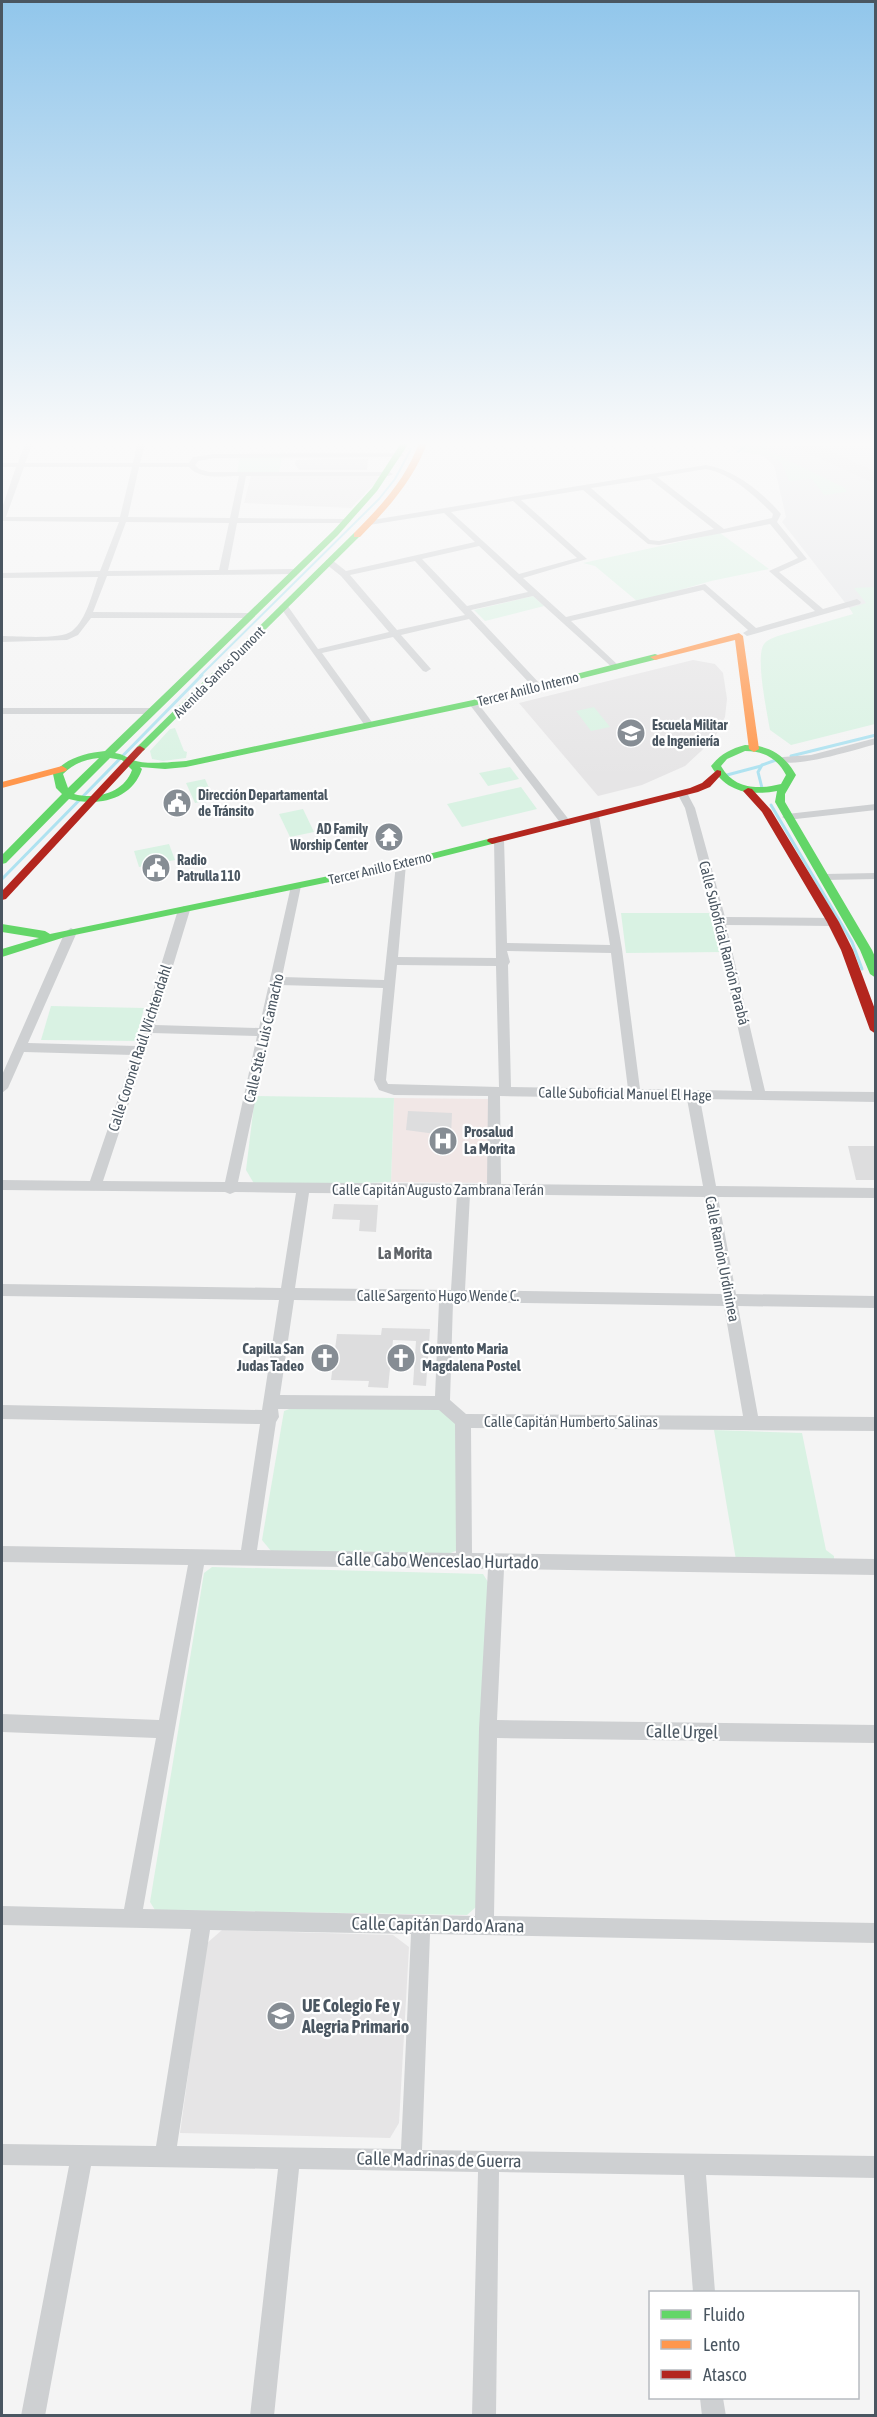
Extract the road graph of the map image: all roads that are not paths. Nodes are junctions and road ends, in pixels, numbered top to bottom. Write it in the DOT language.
graph roads {
  1 [pos="110,553"];
  2 [pos="227,553"];
  3 [pos="323,553"];
  4 [pos="330,553"];
  5 [pos="440,553"];
  6 [pos="492,553"];
  7 [pos="578,553"];
  8 [pos="798,553"];
  9 [pos="417,558"];
  10 [pos="312,567"];
  11 [pos="223,572"];
  12 [pos="102,574"];
  13 [pos="344,574"];
  14 [pos="2,575"];
  15 [pos="517,577"];
  16 [pos="533,593"];
  17 [pos="857,602"];
  18 [pos="284,607"];
  19 [pos="468,612"];
  20 [pos="821,612"];
  21 [pos="88,615"];
  22 [pos="248,616"];
  23 [pos="565,620"];
  24 [pos="755,631"];
  25 [pos="395,634"];
  26 [pos="740,636"];
  27 [pos="2,639"];
  28 [pos="315,652"];
  29 [pos="615,668"];
  30 [pos="426,669"];
  31 [pos="538,687"];
  32 [pos="473,703"];
  33 [pos="2,711"];
  34 [pos="152,711"];
  35 [pos="136,725"];
  36 [pos="369,725"];
  37 [pos="876,741"];
  38 [pos="754,749"];
  39 [pos="121,758"];
  40 [pos="811,758"];
  41 [pos="75,759"];
  42 [pos="783,760"];
  43 [pos="196,761"];
  44 [pos="62,769"];
  45 [pos="717,773"];
  46 [pos="788,781"];
  47 [pos="3,789"];
  48 [pos="744,790"];
  49 [pos="124,791"];
  50 [pos="688,792"];
  51 [pos="66,794"];
  52 [pos="90,800"];
  53 [pos="876,807"];
  54 [pos="594,816"];
  55 [pos="787,816"];
  56 [pos="566,823"];
  57 [pos="61,833"];
  58 [pos="499,839"];
  59 [pos="2,861"];
  60 [pos="401,864"];
  61 [pos="876,876"];
  62 [pos="825,877"];
  63 [pos="296,886"];
  64 [pos="2,897"];
  65 [pos="184,910"];
  66 [pos="2,918"];
  67 [pos="720,921"];
  68 [pos="833,922"];
  69 [pos="7,930"];
  70 [pos="67,933"];
  71 [pos="503,947"];
  72 [pos="616,949"];
  73 [pos="860,950"];
  74 [pos="2,953"];
  75 [pos="391,961"];
  76 [pos="504,962"];
  77 [pos="876,974"];
  78 [pos="277,981"];
  79 [pos="389,984"];
  80 [pos="147,1029"];
  81 [pos="876,1030"];
  82 [pos="264,1032"];
  83 [pos="18,1051"];
  84 [pos="141,1051"];
  85 [pos="2,1055"];
  86 [pos="2,1088"];
  87 [pos="500,1092"];
  88 [pos="635,1095"];
  89 [pos="693,1096"];
  90 [pos="760,1096"];
  91 [pos="876,1097"];
  92 [pos="2,1185"];
  93 [pos="95,1186"];
  94 [pos="230,1189"];
  95 [pos="303,1189"];
  96 [pos="464,1189"];
  97 [pos="494,1190"];
  98 [pos="709,1192"];
  99 [pos="876,1193"];
  100 [pos="2,1290"];
  101 [pos="452,1295"];
  102 [pos="285,1296"];
  103 [pos="730,1300"];
  104 [pos="876,1302"];
  105 [pos="442,1403"];
  106 [pos="272,1409"];
  107 [pos="2,1412"];
  108 [pos="464,1421"];
  109 [pos="752,1423"];
  110 [pos="876,1424"];
  111 [pos="2,1554"];
  112 [pos="197,1558"];
  113 [pos="248,1558"];
  114 [pos="464,1562"];
  115 [pos="496,1563"];
  116 [pos="876,1567"];
  117 [pos="2,1723"];
  118 [pos="165,1729"];
  119 [pos="488,1729"];
  120 [pos="876,1734"];
  121 [pos="2,1916"];
  122 [pos="132,1919"];
  123 [pos="202,1920"];
  124 [pos="421,1924"];
  125 [pos="484,1926"];
  126 [pos="876,1933"];
  127 [pos="2,2154"];
  128 [pos="82,2155"];
  129 [pos="165,2156"];
  130 [pos="290,2158"];
  131 [pos="411,2160"];
  132 [pos="489,2161"];
  133 [pos="694,2164"];
  134 [pos="876,2166"];
  135 [pos="704,2291"];
  136 [pos="712,2399"];
  137 [pos="33,2415"];
  138 [pos="262,2415"];
  139 [pos="484,2415"];
  140 [pos="714,2415"];
  1 -- 12 [label="street"];
  2 -- 11 [label="street"];
  3 -- 10 [label="street, Avenida Santos Dumont"];
  4 -- 10 [label="street, Avenida Santos Dumont"];
  5 -- 9 [label="street"];
  6 -- 15 [label="street"];
  7 -- 15 [label="street"];
  8 -- 20 [label="street"];
  9 -- 13 [label="street"];
  9 -- 19 [label="street"];
  10 -- 11 [label="street"];
  10 -- 13 [label="street"];
  10 -- 18 [label="street, Avenida Santos Dumont"];
  10 -- 22 [label="street, Avenida Santos Dumont"];
  11 -- 12 [label="street"];
  12 -- 14 [label="street"];
  12 -- 21 [label="street"];
  13 -- 25 [label="street"];
  15 -- 16 [label="street"];
  16 -- 19 [label="street"];
  16 -- 23 [label="street"];
  17 -- 20 [label="street, Tercer Anillo Interno"];
  18 -- 28 [label="street"];
  18 -- 39 [label="street, Avenida Santos Dumont"];
  19 -- 25 [label="street"];
  19 -- 31 [label="street"];
  20 -- 24 [label="street, Tercer Anillo Interno"];
  21 -- 22 [label="street"];
  21 -- 27 [label="street"];
  22 -- 34 [label="street, Avenida Santos Dumont"];
  23 -- 24 [label="street"];
  23 -- 29 [label="street"];
  24 -- 26 [label="street, Tercer Anillo Interno"];
  25 -- 28 [label="street"];
  25 -- 30 [label="street"];
  26 -- 29 [label="street, Tercer Anillo Interno"];
  26 -- 38 [label="street"];
  28 -- 36 [label="street"];
  29 -- 31 [label="street, Tercer Anillo Interno"];
  31 -- 32 [label="street, Tercer Anillo Interno"];
  32 -- 36 [label="street, Tercer Anillo Interno"];
  32 -- 56 [label="street"];
  33 -- 34 [label="street"];
  34 -- 35 [label="street, Avenida Santos Dumont"];
  35 -- 39 [label="street, Avenida Santos Dumont"];
  35 -- 41 [label="street"];
  36 -- 43 [label="street, Tercer Anillo Interno"];
  37 -- 40 [label="street"];
  38 -- 42 [label="street"];
  38 -- 45 [label="street, Tercer Anillo Externo"];
  39 -- 41 [label="street, Tercer Anillo Interno"];
  39 -- 43 [label="street, Tercer Anillo Interno"];
  39 -- 49 [label="street"];
  39 -- 51 [label="street, Avenida Santos Dumont"];
  39 -- 52 [label="street, Avenida Santos Dumont"];
  40 -- 42 [label="street"];
  40 -- 46 [label="street"];
  41 -- 44 [label="street"];
  42 -- 46 [label="street"];
  43 -- 49 [label="street, Tercer Anillo Interno"];
  44 -- 47 [label="street"];
  44 -- 51 [label="street"];
  45 -- 48 [label="street"];
  45 -- 50 [label="street, Tercer Anillo Externo"];
  46 -- 48 [label="street, Tercer Anillo Externo"];
  46 -- 55 [label="street"];
  47 -- 51 [label="street"];
  48 -- 50 [label="street, Tercer Anillo Externo"];
  48 -- 68 [label="street"];
  49 -- 52 [label="street"];
  49 -- 57 [label="street"];
  50 -- 54 [label="street, Tercer Anillo Externo"];
  50 -- 67 [label="street, Calle Suboficial Ramón Parabá"];
  51 -- 52 [label="street"];
  51 -- 59 [label="street, Avenida Santos Dumont"];
  52 -- 57 [label="street, Avenida Santos Dumont"];
  53 -- 55 [label="street"];
  54 -- 56 [label="street, Tercer Anillo Externo"];
  54 -- 72 [label="street"];
  55 -- 62 [label="street"];
  56 -- 58 [label="street, Tercer Anillo Externo"];
  57 -- 64 [label="street, Avenida Santos Dumont"];
  58 -- 60 [label="street, Tercer Anillo Externo"];
  58 -- 71 [label="street"];
  60 -- 63 [label="street, Tercer Anillo Externo"];
  60 -- 75 [label="street"];
  61 -- 62 [label="street"];
  62 -- 73 [label="street"];
  63 -- 65 [label="street, Tercer Anillo Externo"];
  63 -- 78 [label="street, Calle Stte. Luis Camacho"];
  65 -- 70 [label="street, Tercer Anillo Externo"];
  65 -- 80 [label="street, Calle Coronel Raúl Wichtendahl"];
  66 -- 69 [label="street"];
  67 -- 68 [label="street"];
  67 -- 90 [label="street, Calle Suboficial Ramón Parabá"];
  68 -- 73 [label="street"];
  69 -- 70 [label="street, Tercer Anillo Externo"];
  70 -- 74 [label="street, Tercer Anillo Externo"];
  70 -- 83 [label="street"];
  71 -- 72 [label="street"];
  71 -- 76 [label="street"];
  72 -- 88 [label="street"];
  73 -- 77 [label="street"];
  73 -- 81 [label="street"];
  75 -- 76 [label="street"];
  75 -- 79 [label="street"];
  76 -- 87 [label="street"];
  78 -- 79 [label="street"];
  78 -- 82 [label="street, Calle Stte. Luis Camacho"];
  79 -- 87 [label="street, Calle Suboficial Manuel El Hage"];
  80 -- 82 [label="street"];
  80 -- 84 [label="street, Calle Coronel Raúl Wichtendahl"];
  82 -- 94 [label="street, Calle Stte. Luis Camacho"];
  83 -- 84 [label="street"];
  83 -- 85 [label="street"];
  83 -- 86 [label="street"];
  84 -- 93 [label="street, Calle Coronel Raúl Wichtendahl"];
  87 -- 88 [label="street, Calle Suboficial Manuel El Hage"];
  87 -- 97 [label="street"];
  88 -- 89 [label="street, Calle Suboficial Manuel El Hage"];
  89 -- 90 [label="street, Calle Suboficial Manuel El Hage"];
  89 -- 98 [label="street, Calle Ramón Urdininea"];
  90 -- 91 [label="street, Calle Suboficial Manuel El Hage"];
  92 -- 93 [label="street, Calle Capitán Augusto Zambrana Terán"];
  93 -- 94 [label="street, Calle Capitán Augusto Zambrana Terán"];
  94 -- 95 [label="street, Calle Capitán Augusto Zambrana Terán"];
  95 -- 96 [label="street, Calle Capitán Augusto Zambrana Terán"];
  95 -- 102 [label="street"];
  96 -- 97 [label="street, Calle Capitán Augusto Zambrana Terán"];
  96 -- 101 [label="street"];
  97 -- 98 [label="street, Calle Capitán Augusto Zambrana Terán"];
  98 -- 99 [label="street, Calle Capitán Augusto Zambrana Terán"];
  98 -- 103 [label="street, Calle Ramón Urdininea"];
  100 -- 102 [label="street, Calle Sargento Hugo Wende C."];
  101 -- 102 [label="street, Calle Sargento Hugo Wende C."];
  101 -- 103 [label="street, Calle Sargento Hugo Wende C."];
  101 -- 105 [label="street"];
  102 -- 106 [label="street"];
  103 -- 104 [label="street, Calle Sargento Hugo Wende C."];
  103 -- 109 [label="street, Calle Ramón Urdininea"];
  105 -- 106 [label="street"];
  105 -- 108 [label="street, Calle Capitán Humberto Salinas"];
  106 -- 107 [label="street"];
  106 -- 113 [label="street"];
  108 -- 109 [label="street, Calle Capitán Humberto Salinas"];
  108 -- 114 [label="street"];
  109 -- 110 [label="street, Calle Capitán Humberto Salinas"];
  111 -- 112 [label="street, Calle Cabo Wenceslao Hurtado"];
  112 -- 113 [label="street, Calle Cabo Wenceslao Hurtado"];
  112 -- 118 [label="street"];
  113 -- 114 [label="street, Calle Cabo Wenceslao Hurtado"];
  114 -- 115 [label="street, Calle Cabo Wenceslao Hurtado"];
  115 -- 116 [label="street, Calle Cabo Wenceslao Hurtado"];
  115 -- 119 [label="street"];
  117 -- 118 [label="street"];
  118 -- 122 [label="street"];
  119 -- 120 [label="street, Calle Urgel"];
  119 -- 125 [label="street"];
  121 -- 122 [label="street, Calle Capitán Dardo Arana"];
  122 -- 123 [label="street, Calle Capitán Dardo Arana"];
  123 -- 124 [label="street, Calle Capitán Dardo Arana"];
  123 -- 129 [label="street"];
  124 -- 125 [label="street, Calle Capitán Dardo Arana"];
  124 -- 131 [label="street"];
  125 -- 126 [label="street, Calle Capitán Dardo Arana"];
  127 -- 128 [label="street, Calle Madrinas de Guerra"];
  128 -- 129 [label="street, Calle Madrinas de Guerra"];
  128 -- 137 [label="street"];
  129 -- 130 [label="street, Calle Madrinas de Guerra"];
  130 -- 131 [label="street, Calle Madrinas de Guerra"];
  130 -- 138 [label="street"];
  131 -- 132 [label="street, Calle Madrinas de Guerra"];
  132 -- 133 [label="street, Calle Madrinas de Guerra"];
  132 -- 139 [label="street"];
  133 -- 134 [label="street, Calle Madrinas de Guerra"];
  133 -- 135 [label="street"];
  136 -- 140 [label="street"];
}
